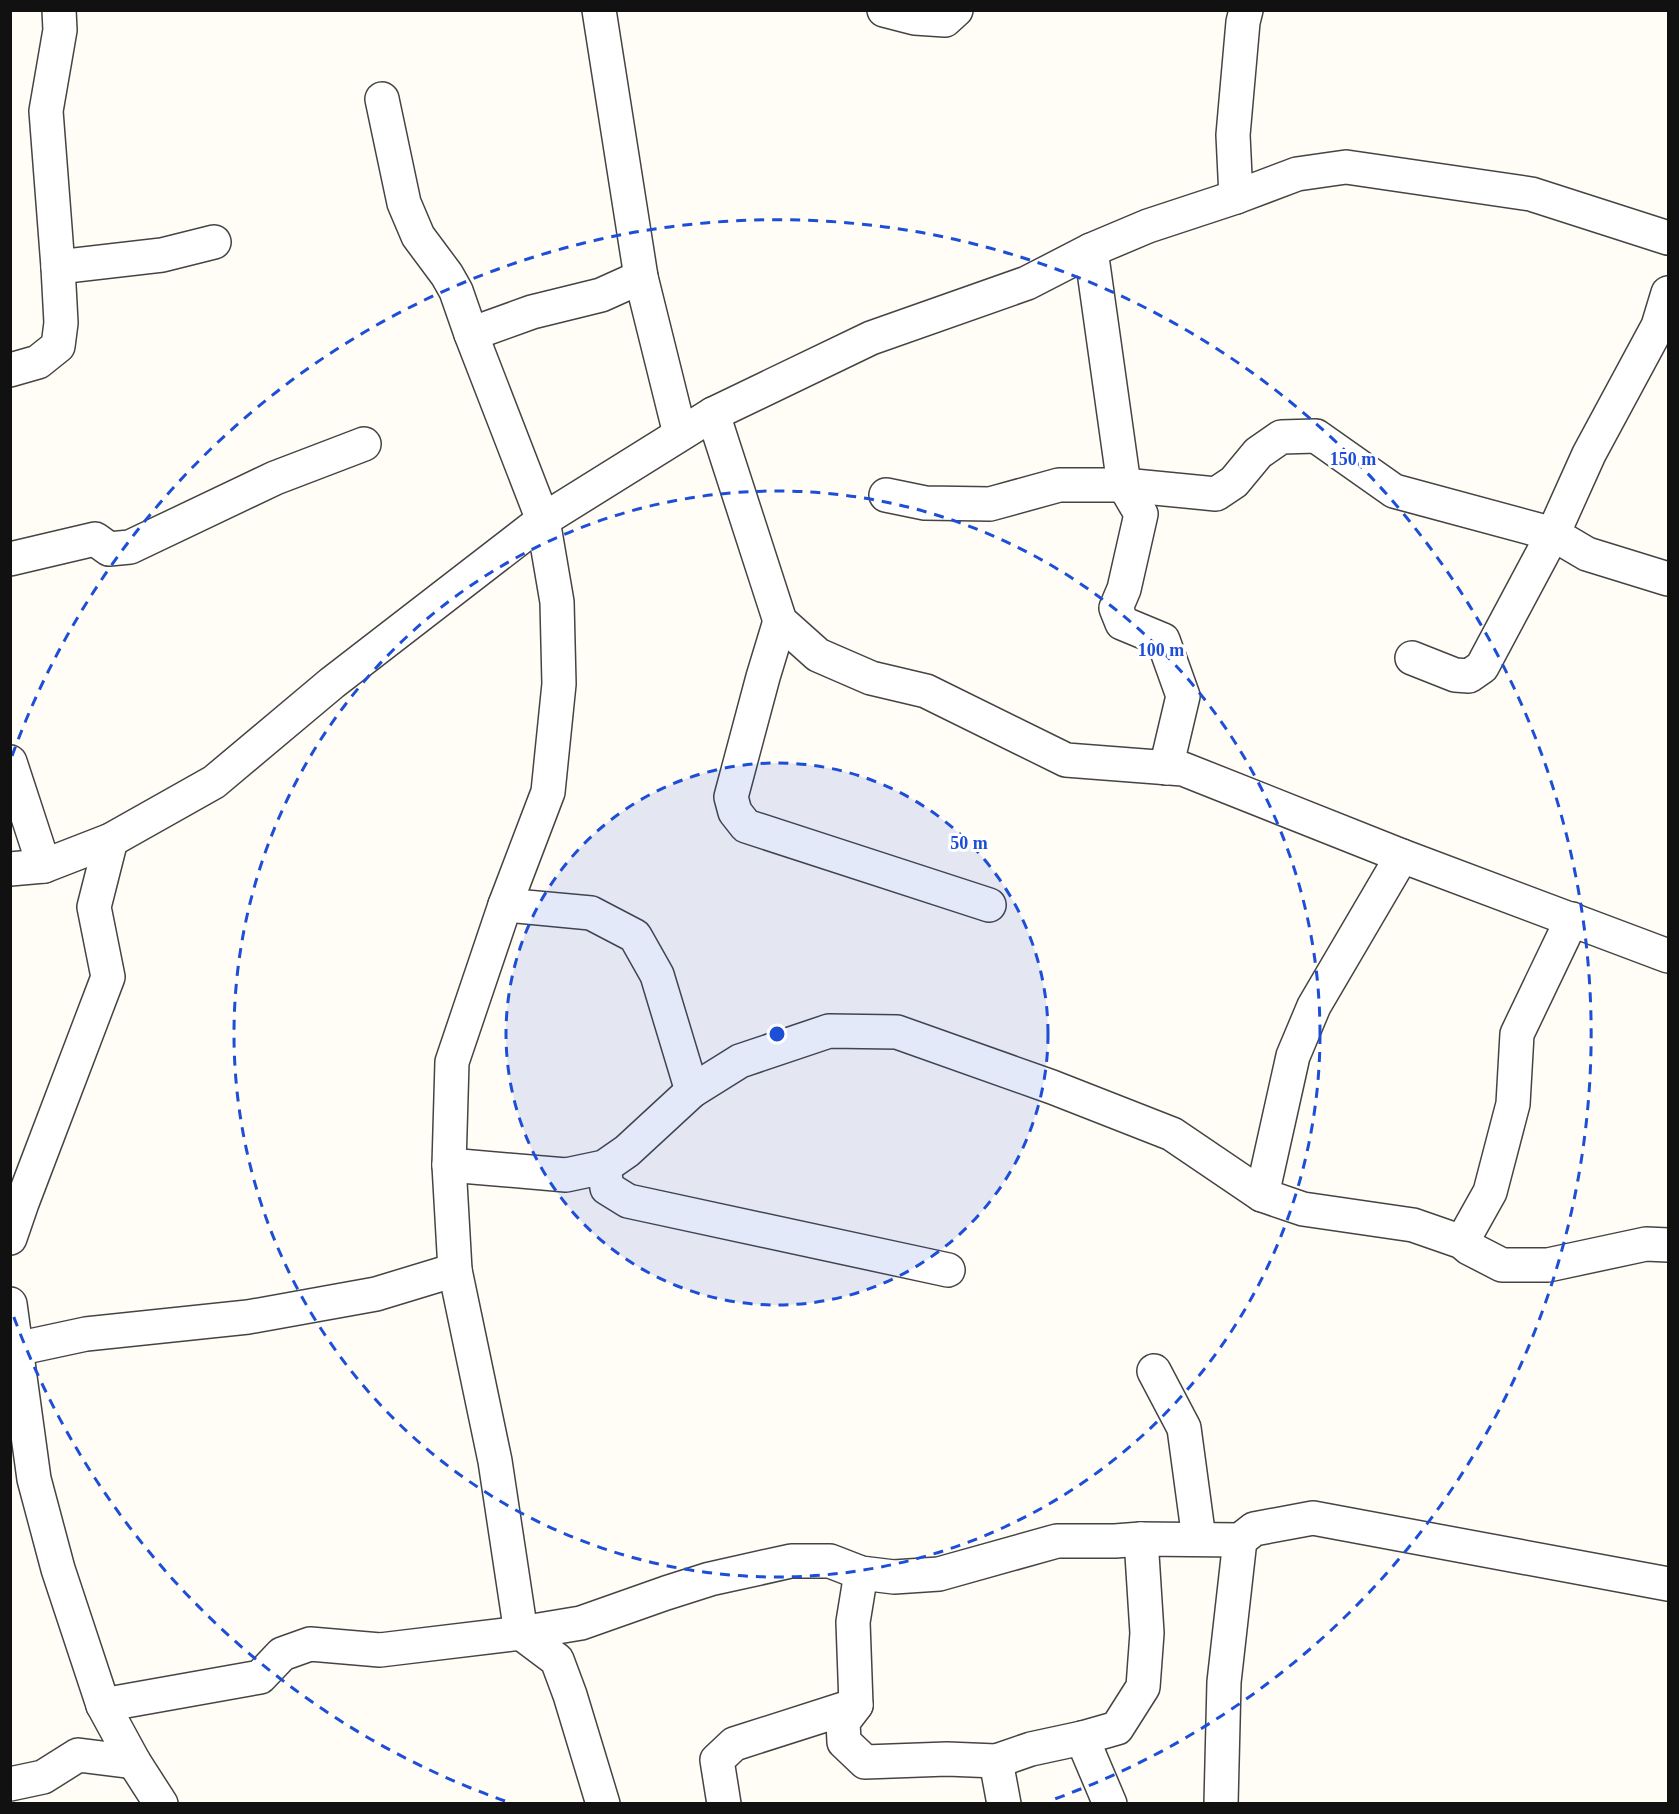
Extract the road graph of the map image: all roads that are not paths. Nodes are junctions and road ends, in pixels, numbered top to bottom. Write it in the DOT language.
graph roads {
  1 [pos="59,10"];
  2 [pos="599,10"];
  3 [pos="885,10"];
  4 [pos="956,10"];
  5 [pos="1246,10"];
  6 [pos="382,99"];
  7 [pos="1236,197"];
  8 [pos="1668,238"];
  9 [pos="214,242"];
  10 [pos="1091,250"];
  11 [pos="58,267"];
  12 [pos="642,277"];
  13 [pos="1668,293"];
  14 [pos="471,334"];
  15 [pos="10,370"];
  16 [pos="713,414"];
  17 [pos="680,434"];
  18 [pos="364,444"];
  19 [pos="1124,485"];
  20 [pos="886,495"];
  21 [pos="543,520"];
  22 [pos="1553,534"];
  23 [pos="10,559"];
  24 [pos="1668,579"];
  25 [pos="780,621"];
  26 [pos="1412,658"];
  27 [pos="10,762"];
  28 [pos="1166,768"];
  29 [pos="111,840"];
  30 [pos="1402,856"];
  31 [pos="45,866"];
  32 [pos="10,869"];
  33 [pos="505,905"];
  34 [pos="989,905"];
  35 [pos="1572,919"];
  36 [pos="1668,956"];
  37 [pos="692,1091"];
  38 [pos="450,1165"];
  39 [pos="604,1167"];
  40 [pos="1262,1195"];
  41 [pos="10,1238"];
  42 [pos="1462,1242"];
  43 [pos="1668,1245"];
  44 [pos="455,1270"];
  45 [pos="948,1270"];
  46 [pos="10,1304"];
  47 [pos="16,1349"];
  48 [pos="1154,1371"];
  49 [pos="1141,1539"];
  50 [pos="1199,1539"];
  51 [pos="1240,1539"];
  52 [pos="861,1573"];
  53 [pos="1668,1584"];
  54 [pos="521,1633"];
  55 [pos="104,1705"];
  56 [pos="856,1705"];
  57 [pos="1082,1738"];
  58 [pos="996,1761"];
  59 [pos="134,1762"];
  60 [pos="10,1784"];
  61 [pos="161,1803"];
  62 [pos="603,1803"];
  63 [pos="724,1803"];
  64 [pos="1004,1803"];
  65 [pos="1110,1803"];
  66 [pos="1221,1803"];
  1 -- 11 [label="street"];
  2 -- 12 [label="street"];
  3 -- 4 [label="street"];
  5 -- 7 [label="street"];
  6 -- 14 [label="street"];
  7 -- 8 [label="street"];
  7 -- 10 [label="street"];
  9 -- 11 [label="street"];
  10 -- 16 [label="street"];
  10 -- 19 [label="street"];
  11 -- 15 [label="street"];
  12 -- 14 [label="street"];
  12 -- 17 [label="street"];
  13 -- 22 [label="street"];
  14 -- 21 [label="street"];
  16 -- 17 [label="street"];
  16 -- 25 [label="street"];
  17 -- 21 [label="street"];
  18 -- 23 [label="street"];
  19 -- 20 [label="street"];
  19 -- 22 [label="street"];
  19 -- 28 [label="street"];
  21 -- 29 [label="street"];
  21 -- 33 [label="street"];
  22 -- 24 [label="street"];
  22 -- 26 [label="street"];
  25 -- 28 [label="street"];
  25 -- 34 [label="street"];
  27 -- 31 [label="street"];
  28 -- 30 [label="street"];
  29 -- 31 [label="street"];
  29 -- 41 [label="street"];
  30 -- 35 [label="street"];
  30 -- 40 [label="street"];
  31 -- 32 [label="street"];
  33 -- 37 [label="street"];
  33 -- 38 [label="street"];
  35 -- 36 [label="street"];
  35 -- 42 [label="street"];
  37 -- 39 [label="street"];
  37 -- 40 [label="street"];
  38 -- 39 [label="street"];
  38 -- 44 [label="street"];
  39 -- 45 [label="street"];
  40 -- 42 [label="street"];
  42 -- 43 [label="street"];
  44 -- 47 [label="street"];
  44 -- 54 [label="street"];
  46 -- 47 [label="street"];
  47 -- 55 [label="street"];
  48 -- 50 [label="street"];
  49 -- 50 [label="street"];
  49 -- 52 [label="street"];
  49 -- 57 [label="street"];
  50 -- 51 [label="street"];
  51 -- 53 [label="street"];
  51 -- 66 [label="street"];
  52 -- 54 [label="street"];
  52 -- 56 [label="street"];
  54 -- 55 [label="street"];
  54 -- 62 [label="street"];
  55 -- 59 [label="street"];
  56 -- 58 [label="street"];
  56 -- 63 [label="street"];
  57 -- 58 [label="street"];
  57 -- 65 [label="street"];
  58 -- 64 [label="street"];
  59 -- 60 [label="street"];
  59 -- 61 [label="street"];
}
